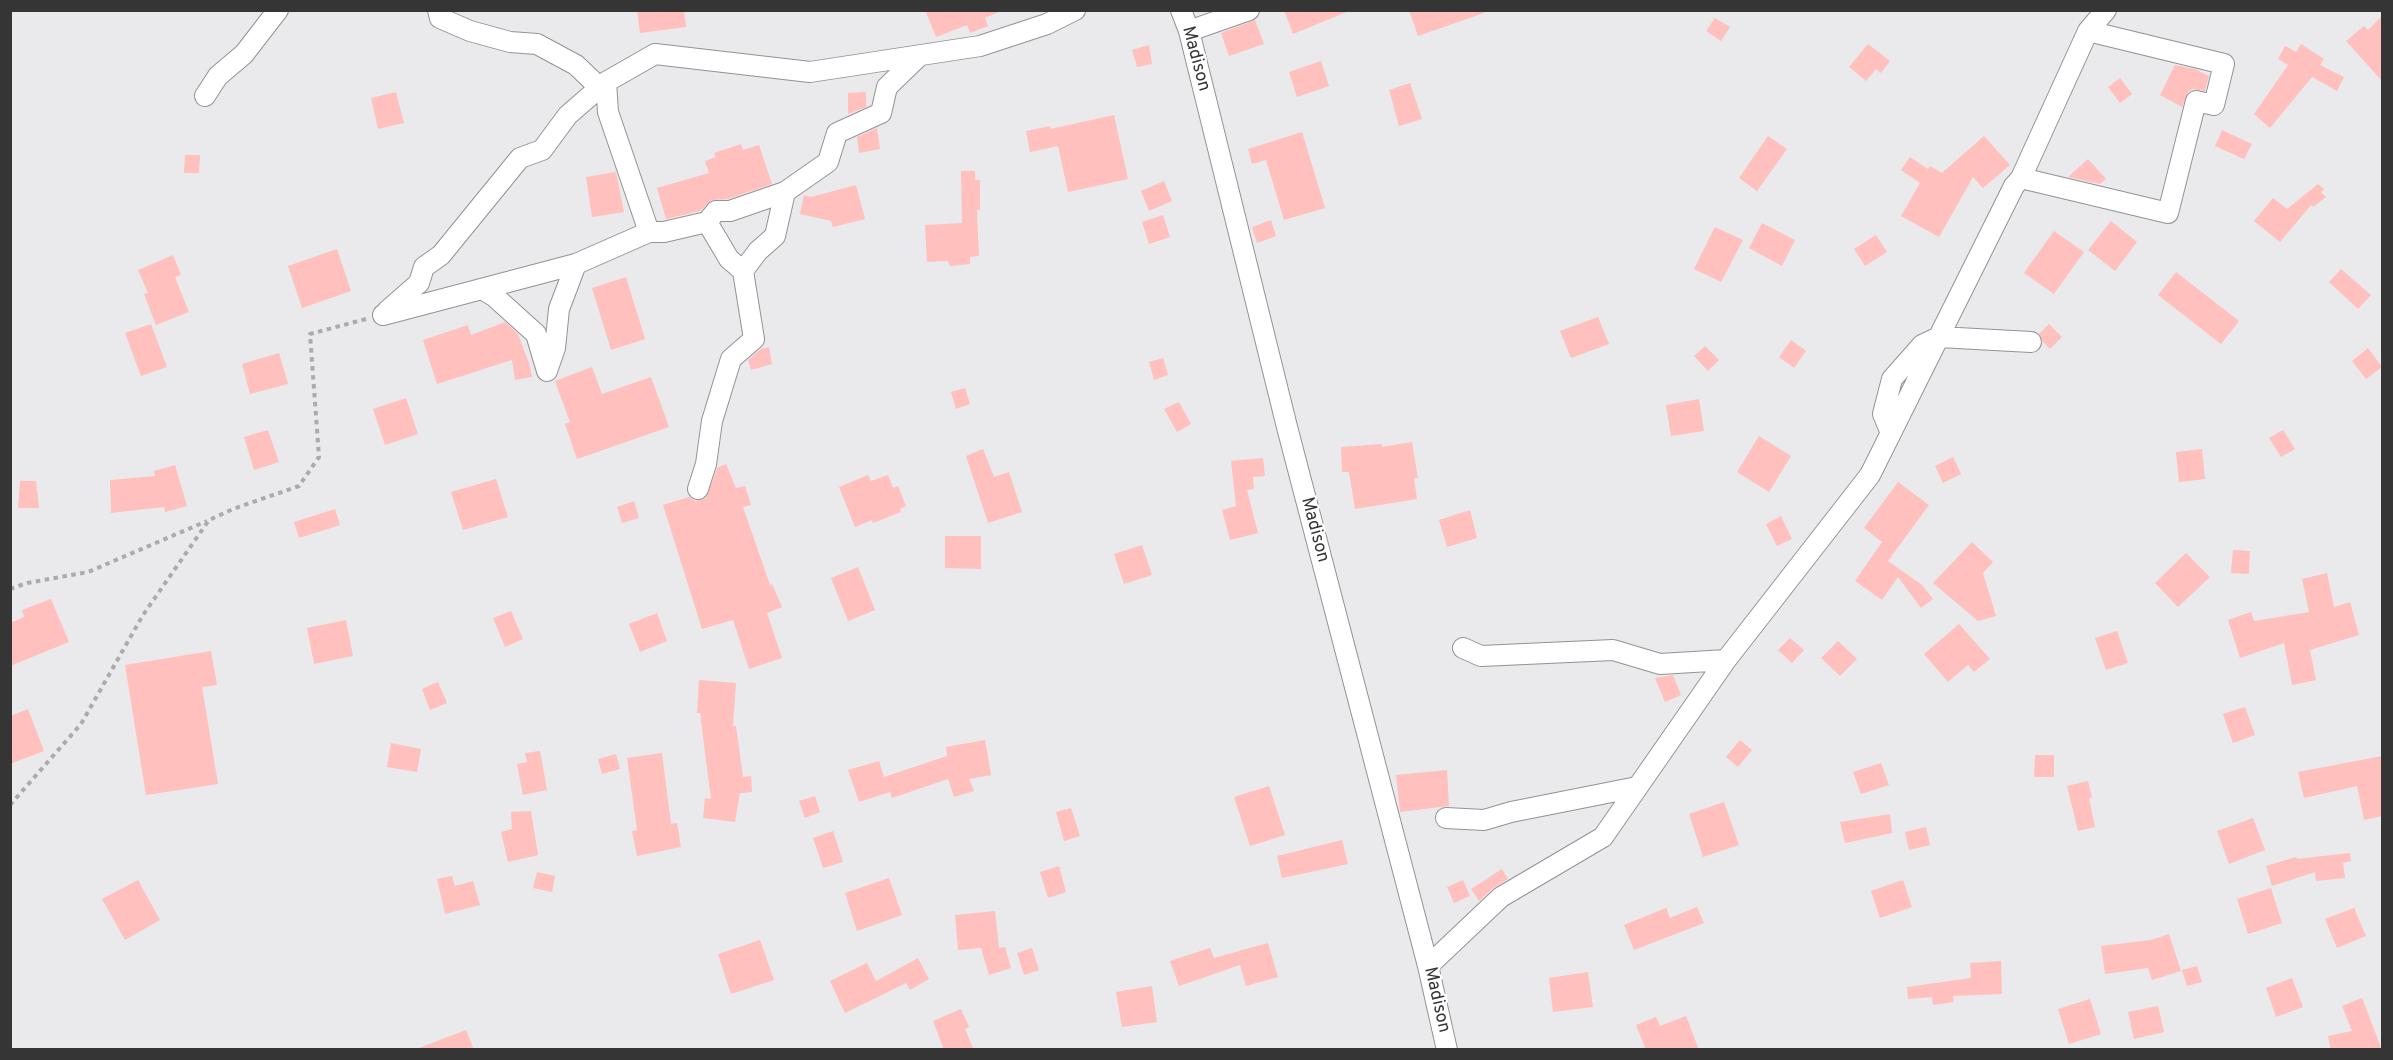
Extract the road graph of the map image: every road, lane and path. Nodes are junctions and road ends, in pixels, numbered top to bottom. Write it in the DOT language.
graph roads {
  1 [pos="278,10"];
  2 [pos="438,10"];
  3 [pos="1075,10"];
  4 [pos="1181,10"];
  5 [pos="1249,10"];
  6 [pos="2106,10"];
  7 [pos="1047,17"];
  8 [pos="1189,30"];
  9 [pos="2088,31"];
  10 [pos="919,56"];
  11 [pos="603,85"];
  12 [pos="205,96"];
  13 [pos="2021,178"];
  14 [pos="785,192"];
  15 [pos="707,222"];
  16 [pos="649,232"];
  17 [pos="576,264"];
  18 [pos="743,271"];
  19 [pos="482,289"];
  20 [pos="382,315"];
  21 [pos="1939,337"];
  22 [pos="2031,342"];
  23 [pos="698,489"];
  24 [pos="209,520"];
  25 [pos="10,590"];
  26 [pos="1462,648"];
  27 [pos="1726,660"];
  28 [pos="1638,787"];
  29 [pos="10,805"];
  30 [pos="1446,818"];
  31 [pos="1428,966"];
  32 [pos="1447,1050"];
  1 -- 12 [label="street"];
  2 -- 11 [label="street"];
  3 -- 7 [label="street"];
  4 -- 8 [label="street, Madison"];
  5 -- 8 [label="street"];
  6 -- 9 [label="street"];
  7 -- 10 [label="street"];
  8 -- 31 [label="street, Madison"];
  9 -- 13 [label="street"];
  9 -- 13 [label="street"];
  10 -- 11 [label="street"];
  10 -- 14 [label="street"];
  11 -- 16 [label="street"];
  11 -- 20 [label="street"];
  13 -- 21 [label="street"];
  14 -- 15 [label="street"];
  14 -- 18 [label="street"];
  15 -- 16 [label="street"];
  15 -- 18 [label="street"];
  16 -- 17 [label="street"];
  17 -- 19 [label="street"];
  17 -- 19 [label="street"];
  18 -- 23 [label="street"];
  19 -- 20 [label="street"];
  20 -- 24 [label="path"];
  21 -- 22 [label="street"];
  21 -- 27 [label="street"];
  24 -- 25 [label="path"];
  24 -- 29 [label="path"];
  26 -- 27 [label="street"];
  27 -- 28 [label="street"];
  28 -- 30 [label="street"];
  28 -- 31 [label="street"];
  31 -- 32 [label="street, Madison"];
}
